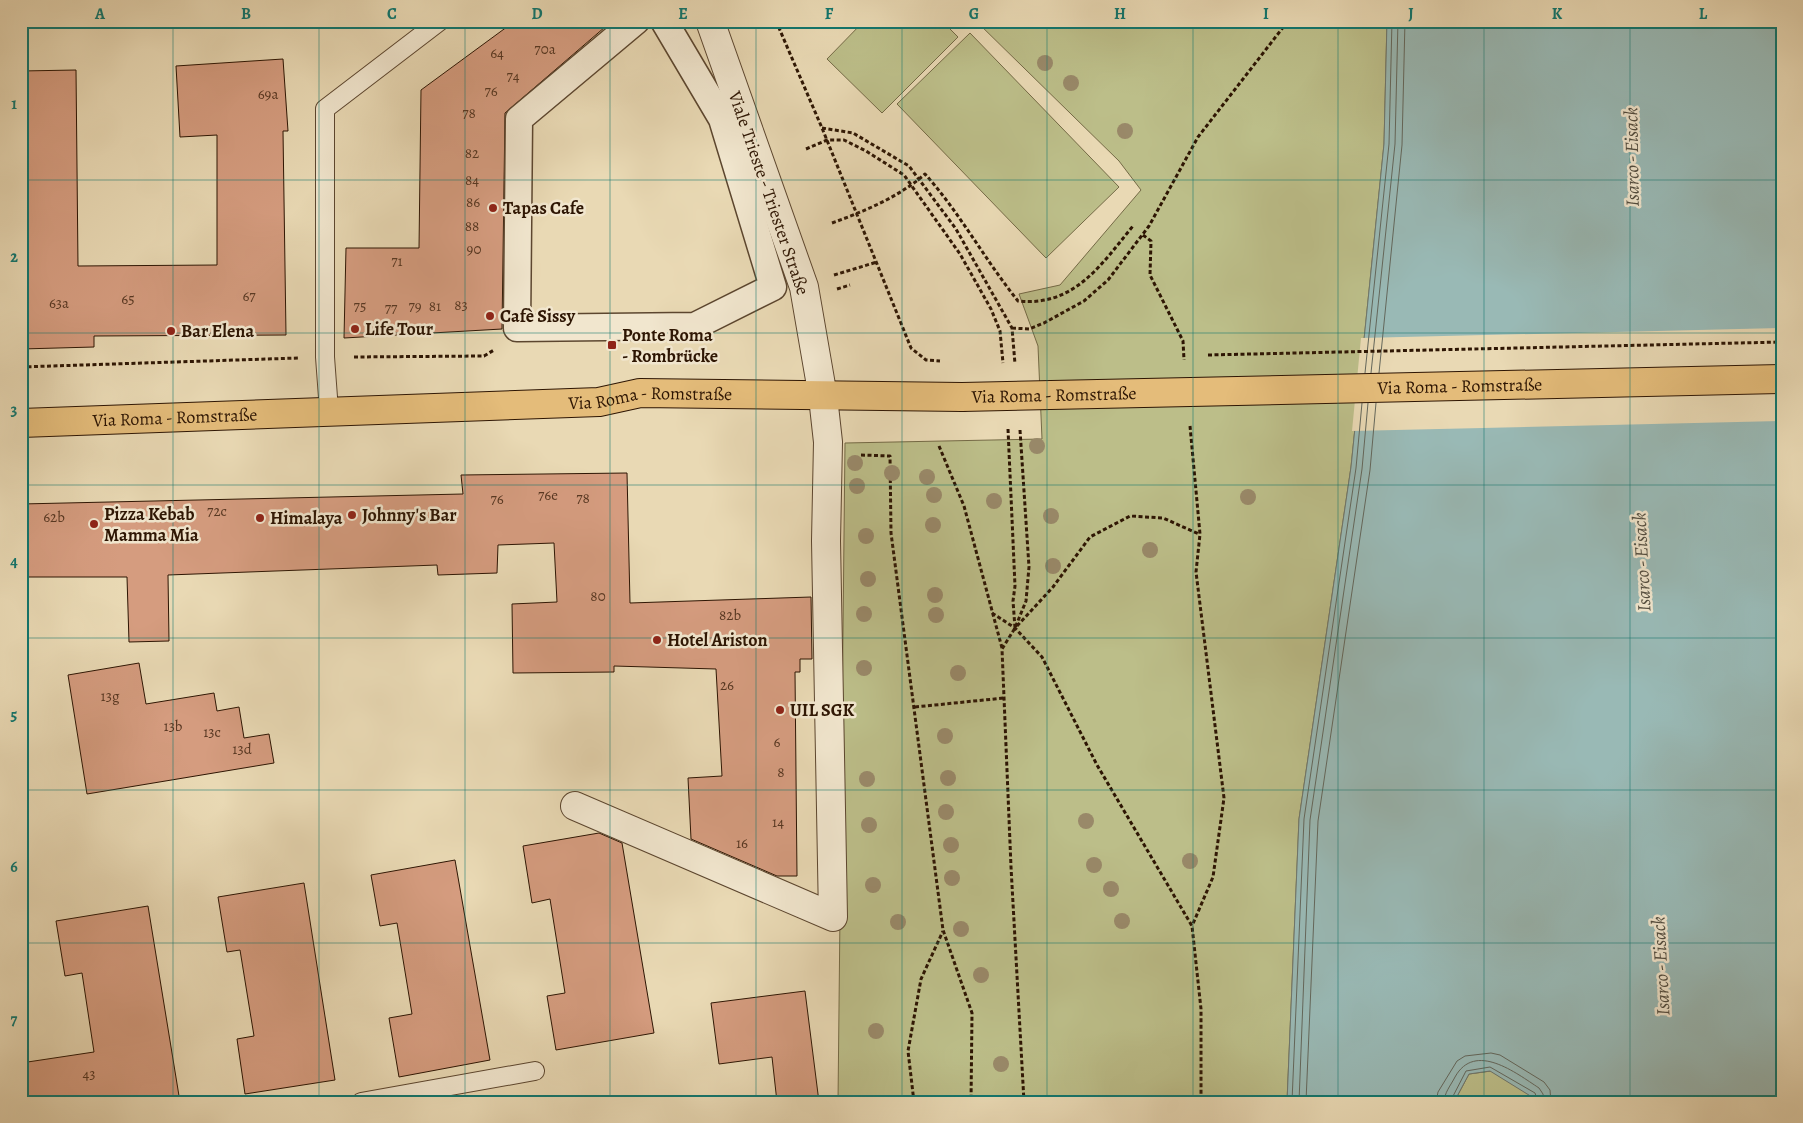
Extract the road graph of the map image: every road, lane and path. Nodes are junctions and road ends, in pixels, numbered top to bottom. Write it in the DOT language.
graph roads {
  1 [pos="440,21"];
  2 [pos="636,21"];
  3 [pos="664,21"];
  4 [pos="710,21"];
  5 [pos="776,21"];
  6 [pos="1288,21"];
  7 [pos="722,59"];
  8 [pos="695,74"];
  9 [pos="822,128"];
  10 [pos="827,140"];
  11 [pos="806,149"];
  12 [pos="919,179"];
  13 [pos="912,186"];
  14 [pos="857,214"];
  15 [pos="832,223"];
  16 [pos="1133,226"];
  17 [pos="1144,235"];
  18 [pos="877,262"];
  19 [pos="804,287"];
  20 [pos="1012,328"];
  21 [pos="1000,331"];
  22 [pos="1782,342"];
  23 [pos="1014,346"];
  24 [pos="484,356"];
  25 [pos="1182,356"];
  26 [pos="1192,356"];
  27 [pos="1202,356"];
  28 [pos="326,357"];
  29 [pos="1002,360"];
  30 [pos="1022,360"];
  31 [pos="944,361"];
  32 [pos="21,367"];
  33 [pos="1185,369"];
  34 [pos="1782,379"];
  35 [pos="823,397"];
  36 [pos="329,411"];
  37 [pos="1189,417"];
  38 [pos="21,423"];
  39 [pos="939,446"];
  40 [pos="1010,449"];
  41 [pos="1022,449"];
  42 [pos="828,454"];
  43 [pos="1200,534"];
  44 [pos="992,613"];
  45 [pos="1015,628"];
  46 [pos="1002,649"];
  47 [pos="1004,698"];
  48 [pos="915,707"];
  49 [pos="575,806"];
  50 [pos="1192,926"];
  51 [pos="943,930"];
  52 [pos="535,1071"];
  53 [pos="361,1102"];
  54 [pos="914,1102"];
  55 [pos="971,1102"];
  56 [pos="1024,1102"];
  57 [pos="1201,1102"];
  1 -- 28 [label="lane"];
  2 -- 8 [label="street"];
  3 -- 8 [label="street"];
  4 -- 7 [label="street, Viale Trieste - Triester Straße"];
  5 -- 9 [label="path"];
  6 -- 17 [label="path"];
  7 -- 8 [label="lane"];
  7 -- 19 [label="street, Viale Trieste - Triester Straße"];
  9 -- 10 [label="path"];
  9 -- 12 [label="path"];
  10 -- 11 [label="path"];
  10 -- 13 [label="path"];
  10 -- 14 [label="path"];
  12 -- 13 [label="path"];
  12 -- 16 [label="path"];
  12 -- 20 [label="path"];
  13 -- 14 [label="path"];
  13 -- 21 [label="path"];
  14 -- 15 [label="path"];
  14 -- 18 [label="path"];
  17 -- 20 [label="path"];
  17 -- 33 [label="path"];
  18 -- 19 [label="path"];
  18 -- 31 [label="path"];
  19 -- 35 [label="street, Viale Trieste - Triester Straße"];
  20 -- 23 [label="path"];
  22 -- 27 [label="path, bridge"];
  24 -- 28 [label="path"];
  25 -- 26 [label="path"];
  28 -- 32 [label="path"];
  28 -- 36 [label="lane"];
  29 -- 30 [label="path"];
  34 -- 35 [label="main road, Via Roma - Romstraße, bridge"];
  35 -- 36 [label="main road, Via Roma - Romstraße"];
  35 -- 42 [label="street, Viale Trieste - Triester Straße"];
  36 -- 38 [label="main road, Via Roma - Romstraße"];
  37 -- 43 [label="path"];
  39 -- 44 [label="path"];
  40 -- 45 [label="path"];
  41 -- 45 [label="path"];
  42 -- 48 [label="path"];
  42 -- 49 [label="street, Viale Trieste - Triester Straße"];
  43 -- 45 [label="path"];
  43 -- 50 [label="path"];
  44 -- 45 [label="path"];
  44 -- 46 [label="path"];
  45 -- 46 [label="path"];
  45 -- 50 [label="path"];
  46 -- 47 [label="path"];
  47 -- 48 [label="path"];
  47 -- 56 [label="path"];
  48 -- 51 [label="path"];
  50 -- 57 [label="path"];
  51 -- 54 [label="path"];
  51 -- 55 [label="path"];
  52 -- 53 [label="lane"];
}
